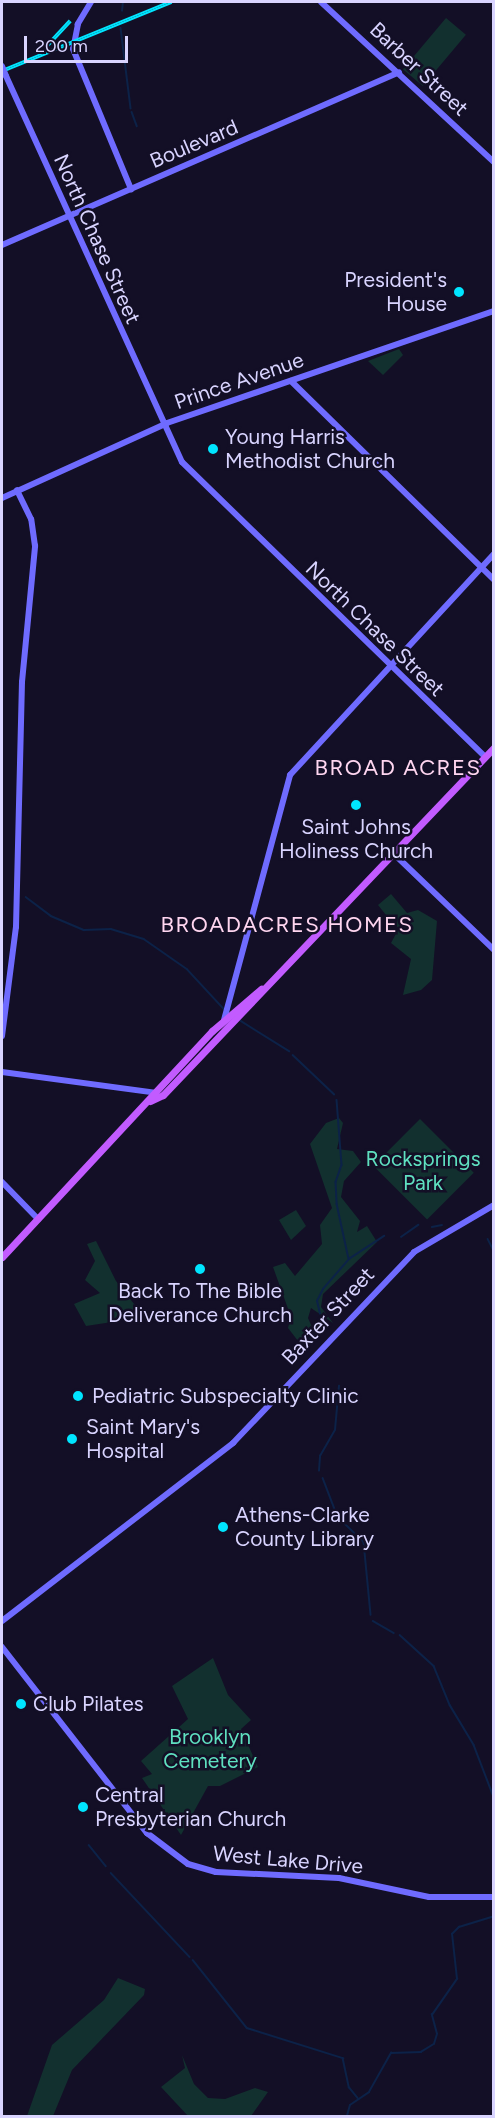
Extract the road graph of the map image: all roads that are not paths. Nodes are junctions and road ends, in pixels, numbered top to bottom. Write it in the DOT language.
graph roads {
  1 [pos="91,2"];
  2 [pos="321,2"];
  3 [pos="2,66"];
  4 [pos="399,72"];
  5 [pos="494,162"];
  6 [pos="131,189"];
  7 [pos="69,216"];
  8 [pos="2,245"];
  9 [pos="494,311"];
  10 [pos="291,381"];
  11 [pos="163,425"];
  12 [pos="26,486"];
  13 [pos="17,490"];
  14 [pos="4,497"];
  15 [pos="24,505"];
  16 [pos="494,554"];
  17 [pos="481,567"];
  18 [pos="494,580"];
  19 [pos="388,664"];
  20 [pos="494,747"];
  21 [pos="485,757"];
  22 [pos="393,853"];
  23 [pos="494,951"];
  24 [pos="263,988"];
  25 [pos="224,1020"];
  26 [pos="2,1036"];
  27 [pos="2,1072"];
  28 [pos="154,1092"];
  29 [pos="164,1095"];
  30 [pos="150,1101"];
  31 [pos="2,1182"];
  32 [pos="494,1205"];
  33 [pos="38,1219"];
  34 [pos="2,1257"];
  35 [pos="2,1621"];
  36 [pos="2,1647"];
  37 [pos="493,1896"];
  1 -- 6 [label="street"];
  2 -- 4 [label="street, Barber Street"];
  3 -- 7 [label="street, North Chase Street, bridge"];
  4 -- 5 [label="street, Barber Street"];
  4 -- 6 [label="street, Boulevard"];
  6 -- 7 [label="street, Boulevard"];
  7 -- 8 [label="street, Boulevard"];
  7 -- 11 [label="street, North Chase Street"];
  9 -- 10 [label="street, Prince Avenue"];
  10 -- 11 [label="street, Prince Avenue"];
  10 -- 17 [label="street"];
  11 -- 12 [label="street, Prince Avenue"];
  11 -- 19 [label="street, North Chase Street"];
  12 -- 13 [label="street, Prince Avenue"];
  12 -- 15 [label="street"];
  13 -- 14 [label="street, Prince Avenue"];
  13 -- 15 [label="street"];
  14 -- 15 [label="street"];
  15 -- 26 [label="street"];
  16 -- 17 [label="street"];
  17 -- 18 [label="street"];
  17 -- 19 [label="street"];
  19 -- 21 [label="street, North Chase Street"];
  19 -- 25 [label="street"];
  20 -- 21 [label="main road"];
  21 -- 22 [label="main road"];
  22 -- 23 [label="street"];
  22 -- 24 [label="main road"];
  24 -- 25 [label="main road"];
  24 -- 29 [label="main road"];
  25 -- 28 [label="main road"];
  27 -- 28 [label="street"];
  28 -- 29 [label="street"];
  28 -- 30 [label="main road"];
  29 -- 30 [label="main road"];
  30 -- 33 [label="main road"];
  31 -- 33 [label="street"];
  32 -- 35 [label="street, Baxter Street"];
  33 -- 34 [label="main road"];
  36 -- 37 [label="street, West Lake Drive"];
}
